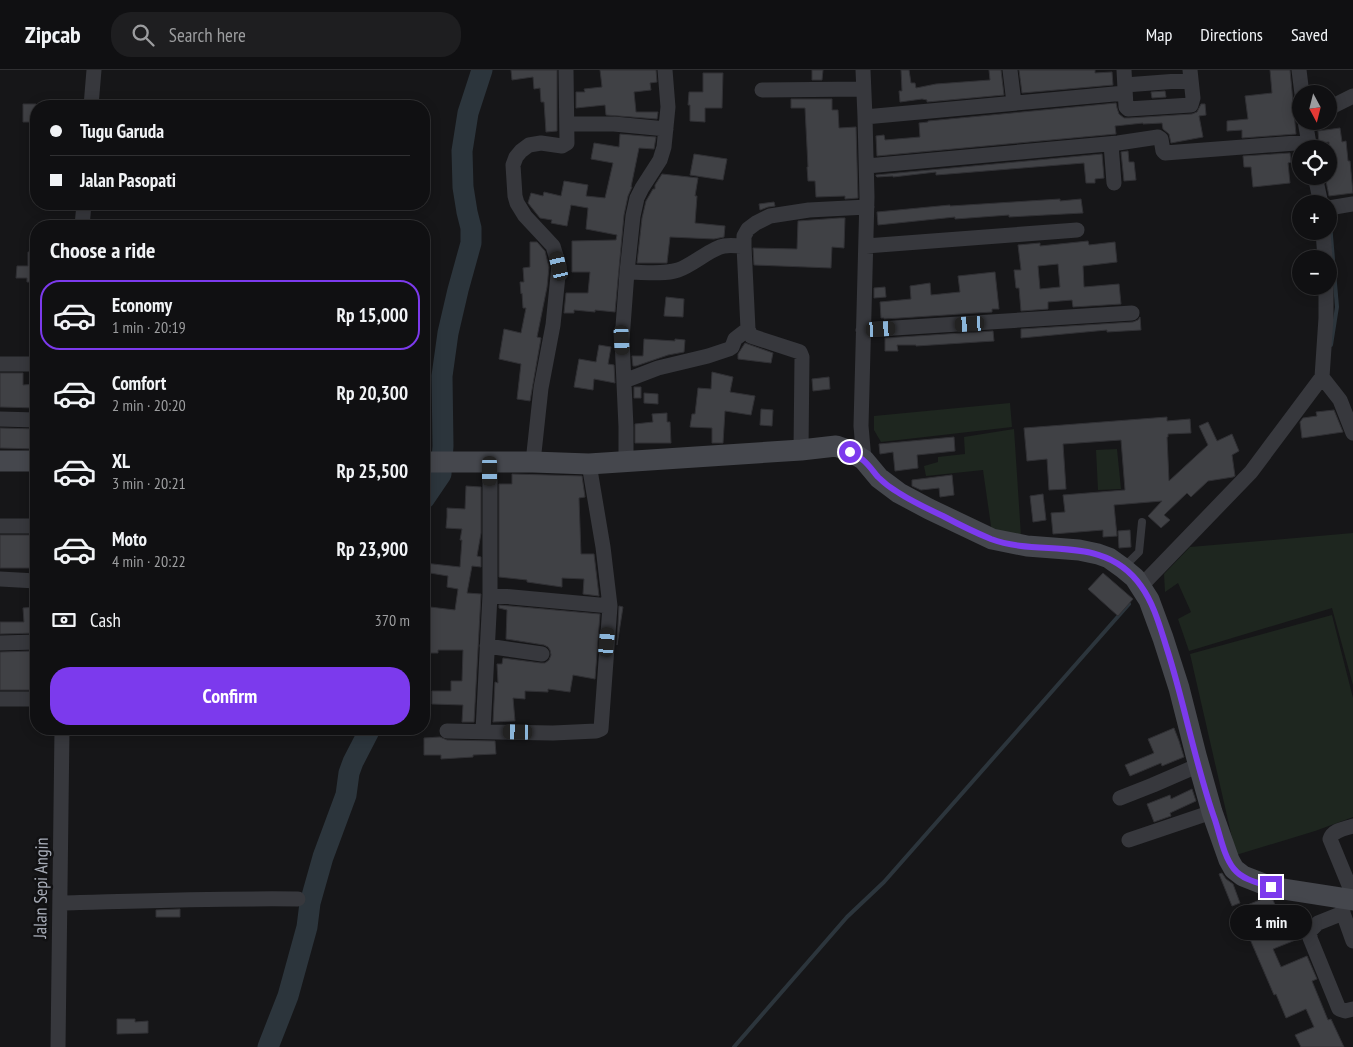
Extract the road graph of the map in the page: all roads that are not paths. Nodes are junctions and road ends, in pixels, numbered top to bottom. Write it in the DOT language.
graph roads {
  1 [pos="94,70"];
  2 [pos="566,70"];
  3 [pos="665,70"];
  4 [pos="863,70"];
  5 [pos="1010,70"];
  6 [pos="1124,70"];
  7 [pos="1299,70"];
  8 [pos="1191,75"];
  9 [pos="1301,85"];
  10 [pos="1125,89"];
  11 [pos="762,90"];
  12 [pos="863,90"];
  13 [pos="1353,96"];
  14 [pos="92,100"];
  15 [pos="1014,103"];
  16 [pos="1338,104"];
  17 [pos="865,117"];
  18 [pos="567,124"];
  19 [pos="666,128"];
  20 [pos="1111,144"];
  21 [pos="1292,146"];
  22 [pos="867,166"];
  23 [pos="1114,183"];
  24 [pos="1353,204"];
  25 [pos="1337,206"];
  26 [pos="867,207"];
  27 [pos="1077,230"];
  28 [pos="744,246"];
  29 [pos="866,246"];
  30 [pos="627,272"];
  31 [pos="1326,295"];
  32 [pos="1132,313"];
  33 [pos="748,329"];
  34 [pos="863,330"];
  35 [pos="0,364"];
  36 [pos="30,364"];
  37 [pos="1324,378"];
  38 [pos="624,381"];
  39 [pos="0,419"];
  40 [pos="30,420"];
  41 [pos="861,426"];
  42 [pos="1353,433"];
  43 [pos="836,446"];
  44 [pos="801,450"];
  45 [pos="864,460"];
  46 [pos="0,461"];
  47 [pos="30,461"];
  48 [pos="490,461"];
  49 [pos="626,461"];
  50 [pos="430,462"];
  51 [pos="533,462"];
  52 [pos="589,464"];
  53 [pos="1142,522"];
  54 [pos="0,526"];
  55 [pos="30,526"];
  56 [pos="1124,568"];
  57 [pos="0,579"];
  58 [pos="30,581"];
  59 [pos="1141,586"];
  60 [pos="490,595"];
  61 [pos="610,606"];
  62 [pos="30,642"];
  63 [pos="0,643"];
  64 [pos="487,646"];
  65 [pos="542,654"];
  66 [pos="0,699"];
  67 [pos="30,699"];
  68 [pos="447,731"];
  69 [pos="483,731"];
  70 [pos="62,735"];
  71 [pos="1199,765"];
  72 [pos="1120,798"];
  73 [pos="1212,812"];
  74 [pos="1353,826"];
  75 [pos="1129,840"];
  76 [pos="298,898"];
  77 [pos="1348,902"];
  78 [pos="60,904"];
  79 [pos="1353,941"];
  80 [pos="1353,1009"];
  81 [pos="58,1047"];
  1 -- 14 [label="street"];
  2 -- 18 [label="street"];
  3 -- 19 [label="street"];
  4 -- 12 [label="street"];
  5 -- 15 [label="street"];
  6 -- 10 [label="street"];
  7 -- 9 [label="street"];
  8 -- 10 [label="street"];
  8 -- 10 [label="street"];
  10 -- 15 [label="street"];
  11 -- 12 [label="street"];
  12 -- 17 [label="street"];
  13 -- 16 [label="street"];
  15 -- 17 [label="street"];
  17 -- 22 [label="street"];
  18 -- 19 [label="street"];
  18 -- 51 [label="street"];
  19 -- 30 [label="street"];
  20 -- 21 [label="street"];
  20 -- 22 [label="street"];
  20 -- 23 [label="street"];
  22 -- 26 [label="street"];
  24 -- 25 [label="street"];
  26 -- 28 [label="street"];
  26 -- 29 [label="street"];
  27 -- 29 [label="street"];
  28 -- 30 [label="street"];
  28 -- 33 [label="street"];
  29 -- 34 [label="street"];
  30 -- 38 [label="street"];
  31 -- 37 [label="street"];
  32 -- 34 [label="street"];
  33 -- 38 [label="street"];
  33 -- 44 [label="street"];
  34 -- 41 [label="street"];
  35 -- 36 [label="street"];
  37 -- 42 [label="street"];
  37 -- 59 [label="street"];
  38 -- 49 [label="street"];
  39 -- 40 [label="street"];
  41 -- 43 [label="street"];
  41 -- 45 [label="street"];
  43 -- 44 [label="street"];
  43 -- 45 [label="street"];
  44 -- 49 [label="street"];
  45 -- 56 [label="street"];
  46 -- 47 [label="street"];
  48 -- 50 [label="street"];
  48 -- 51 [label="street"];
  48 -- 60 [label="street"];
  49 -- 52 [label="street"];
  51 -- 52 [label="street"];
  52 -- 61 [label="street"];
  53 -- 56 [label="lane"];
  54 -- 55 [label="street"];
  56 -- 59 [label="street"];
  57 -- 58 [label="street"];
  59 -- 71 [label="street"];
  60 -- 61 [label="street"];
  60 -- 64 [label="street"];
  61 -- 69 [label="street"];
  62 -- 63 [label="street"];
  64 -- 65 [label="street"];
  64 -- 69 [label="street"];
  66 -- 67 [label="street"];
  68 -- 69 [label="street"];
  70 -- 78 [label="street, Jalan Sepi Angin"];
  71 -- 72 [label="street"];
  71 -- 73 [label="street"];
  73 -- 75 [label="street"];
  73 -- 77 [label="street"];
  74 -- 77 [label="street"];
  76 -- 78 [label="street"];
  77 -- 79 [label="street"];
  77 -- 80 [label="street"];
  78 -- 81 [label="street, Jalan Sepi Angin"];
}
